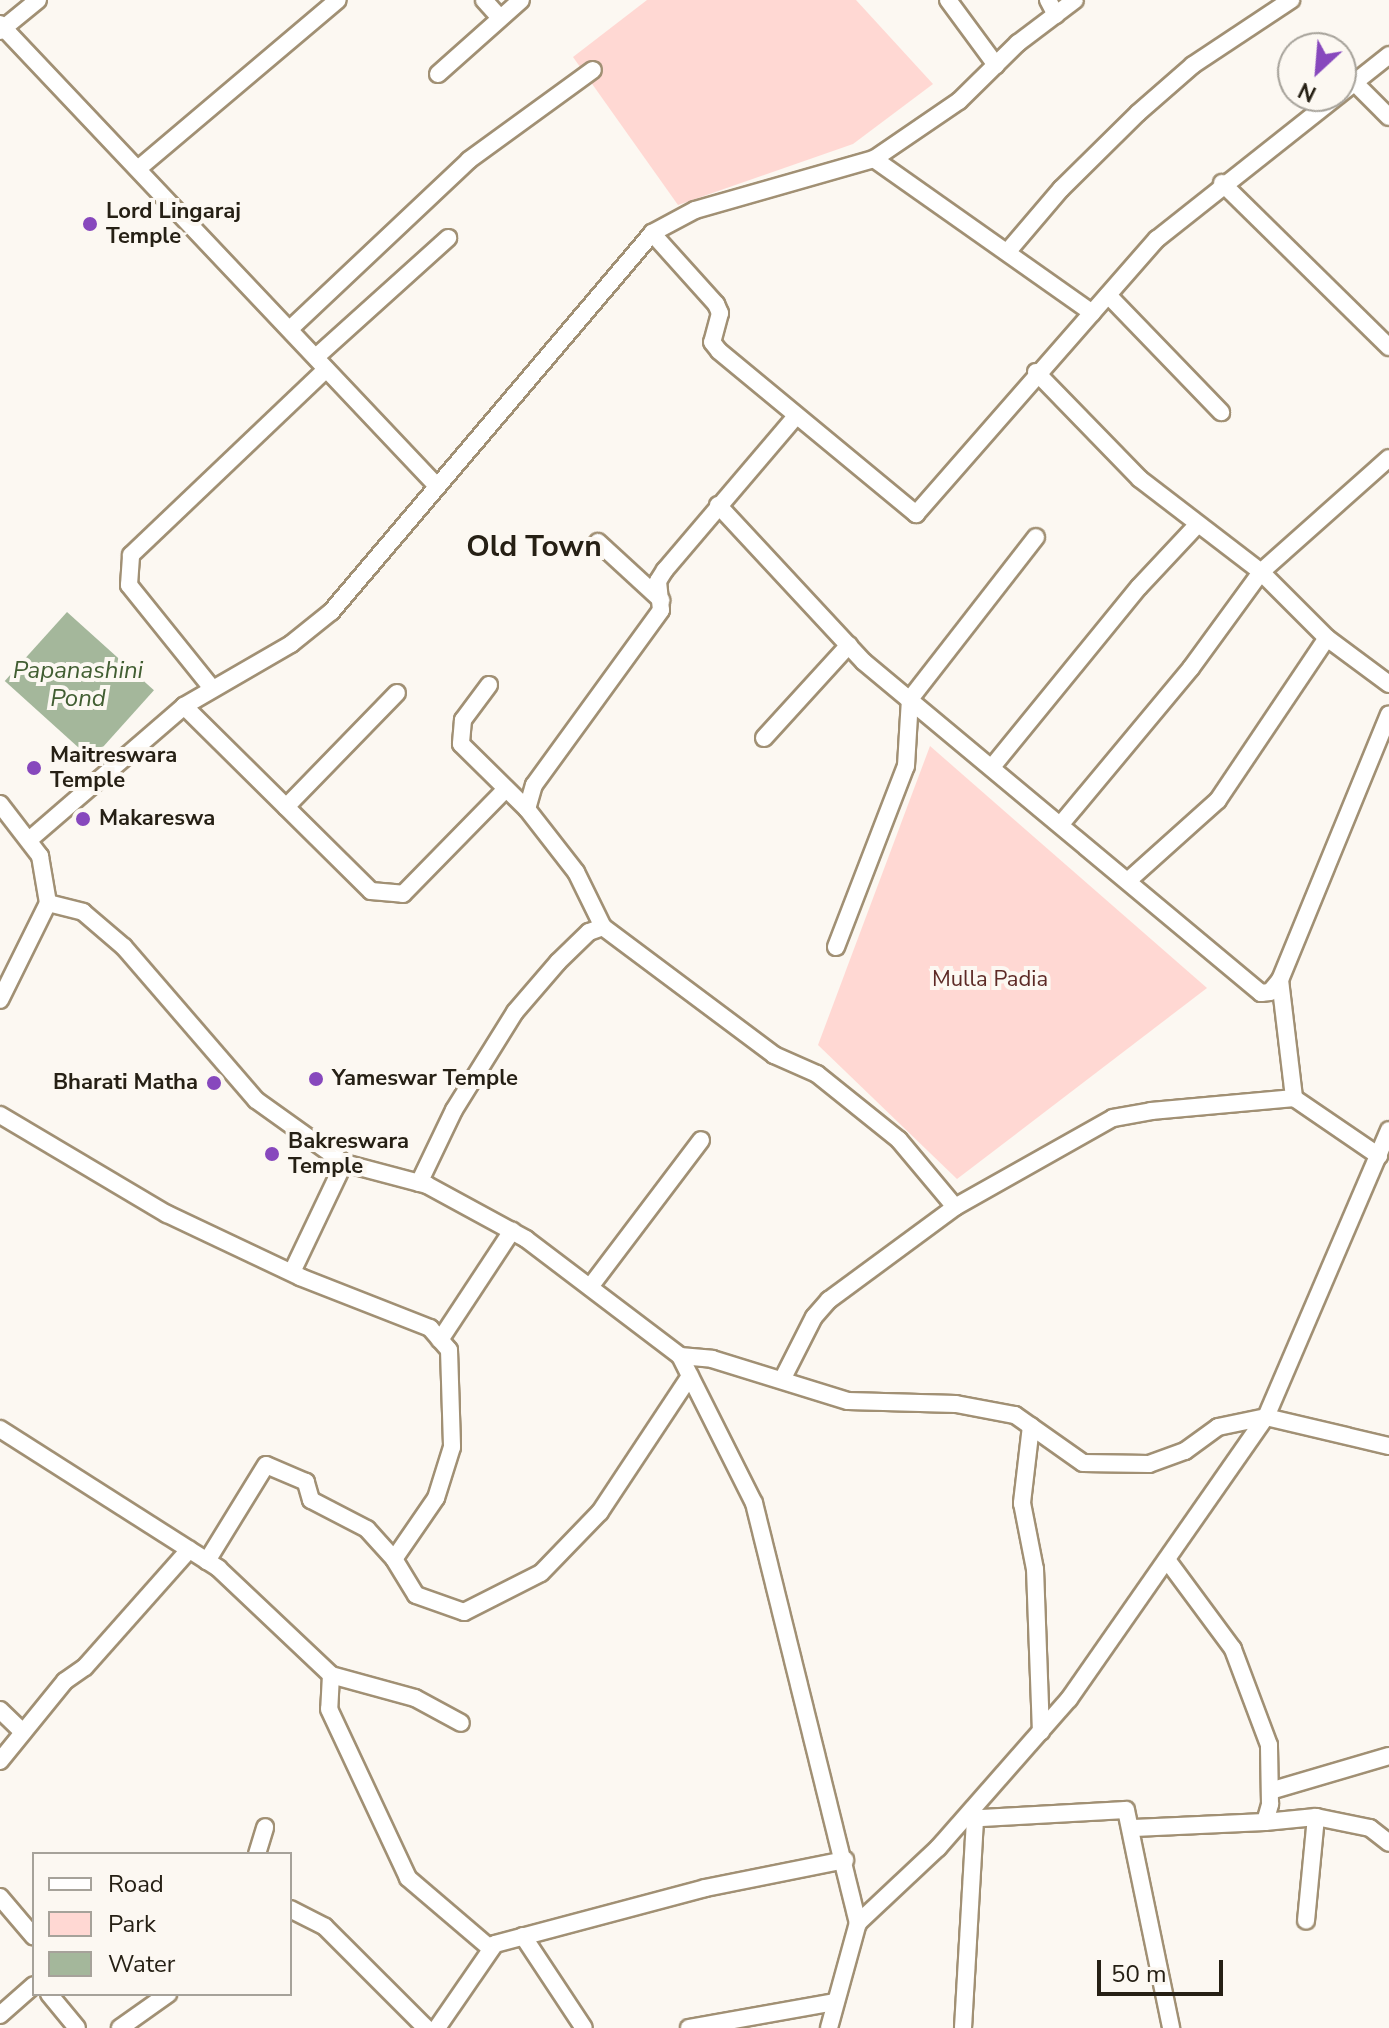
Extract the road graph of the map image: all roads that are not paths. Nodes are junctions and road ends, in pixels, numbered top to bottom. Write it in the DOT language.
graph roads {
  1 [pos="38,0"];
  2 [pos="338,0"];
  3 [pos="484,0"];
  4 [pos="521,0"];
  5 [pos="948,0"];
  6 [pos="1075,0"];
  7 [pos="1291,0"];
  8 [pos="1052,7"];
  9 [pos="500,18"];
  10 [pos="2,28"];
  11 [pos="1389,55"];
  12 [pos="996,65"];
  13 [pos="593,70"];
  14 [pos="438,74"];
  15 [pos="1357,85"];
  16 [pos="1320,112"];
  17 [pos="1389,117"];
  18 [pos="874,159"];
  19 [pos="139,168"];
  20 [pos="1222,183"];
  21 [pos="652,233"];
  22 [pos="448,238"];
  23 [pos="1009,250"];
  24 [pos="1108,295"];
  25 [pos="1092,313"];
  26 [pos="291,328"];
  27 [pos="1389,347"];
  28 [pos="321,363"];
  29 [pos="1036,372"];
  30 [pos="1221,412"];
  31 [pos="796,416"];
  32 [pos="1389,458"];
  33 [pos="436,485"];
  34 [pos="718,505"];
  35 [pos="1198,524"];
  36 [pos="1036,537"];
  37 [pos="598,542"];
  38 [pos="1261,572"];
  39 [pos="662,601"];
  40 [pos="1327,638"];
  41 [pos="849,645"];
  42 [pos="1389,684"];
  43 [pos="489,685"];
  44 [pos="211,687"];
  45 [pos="397,693"];
  46 [pos="910,699"];
  47 [pos="184,706"];
  48 [pos="1389,714"];
  49 [pos="764,738"];
  50 [pos="992,767"];
  51 [pos="506,789"];
  52 [pos="0,804"];
  53 [pos="286,807"];
  54 [pos="527,809"];
  55 [pos="1061,824"];
  56 [pos="29,840"];
  57 [pos="1130,879"];
  58 [pos="48,903"];
  59 [pos="603,927"];
  60 [pos="836,947"];
  61 [pos="1280,980"];
  62 [pos="0,1000"];
  63 [pos="1294,1098"];
  64 [pos="0,1115"];
  65 [pos="1389,1130"];
  66 [pos="701,1140"];
  67 [pos="1379,1156"];
  68 [pos="344,1163"];
  69 [pos="419,1183"];
  70 [pos="955,1207"];
  71 [pos="512,1231"];
  72 [pos="292,1272"];
  73 [pos="590,1287"];
  74 [pos="440,1340"];
  75 [pos="680,1356"];
  76 [pos="690,1376"];
  77 [pos="783,1378"];
  78 [pos="1266,1417"];
  79 [pos="1031,1426"];
  80 [pos="0,1429"];
  81 [pos="1389,1446"];
  82 [pos="189,1550"];
  83 [pos="394,1559"];
  84 [pos="207,1561"];
  85 [pos="1168,1561"];
  86 [pos="331,1675"];
  87 [pos="0,1710"];
  88 [pos="461,1723"];
  89 [pos="23,1732"];
  90 [pos="1041,1732"];
  91 [pos="1389,1756"];
  92 [pos="0,1761"];
  93 [pos="1270,1791"];
  94 [pos="1316,1817"];
  95 [pos="970,1818"];
  96 [pos="1265,1822"];
  97 [pos="265,1827"];
  98 [pos="1134,1828"];
  99 [pos="1389,1843"];
  100 [pos="258,1852"];
  101 [pos="845,1860"];
  102 [pos="0,1897"];
  103 [pos="292,1910"];
  104 [pos="1306,1921"];
  105 [pos="858,1923"];
  106 [pos="32,1935"];
  107 [pos="523,1936"];
  108 [pos="491,1949"];
  109 [pos="32,1987"];
  110 [pos="51,1996"];
  111 [pos="165,1996"];
  112 [pos="835,2002"];
  113 [pos="0,2015"];
  114 [pos="77,2028"];
  115 [pos="120,2028"];
  116 [pos="426,2028"];
  117 [pos="437,2028"];
  118 [pos="584,2028"];
  119 [pos="689,2028"];
  120 [pos="829,2028"];
  121 [pos="963,2028"];
  122 [pos="1171,2028"];
  1 -- 10 [label="street"];
  2 -- 19 [label="street"];
  3 -- 9 [label="street"];
  4 -- 9 [label="street"];
  5 -- 12 [label="street"];
  6 -- 8 [label="street"];
  7 -- 23 [label="street"];
  8 -- 12 [label="street"];
  9 -- 14 [label="street"];
  10 -- 19 [label="street"];
  11 -- 15 [label="street"];
  12 -- 18 [label="street"];
  13 -- 26 [label="street"];
  15 -- 17 [label="street"];
  16 -- 20 [label="street"];
  18 -- 21 [label="street"];
  18 -- 23 [label="street"];
  19 -- 26 [label="street"];
  20 -- 24 [label="street"];
  20 -- 27 [label="street"];
  21 -- 31 [label="street"];
  21 -- 33 [label="street"];
  22 -- 28 [label="street"];
  23 -- 25 [label="street"];
  24 -- 25 [label="street"];
  24 -- 30 [label="street"];
  25 -- 29 [label="street"];
  26 -- 28 [label="street"];
  28 -- 33 [label="street"];
  28 -- 44 [label="street"];
  29 -- 31 [label="street"];
  29 -- 35 [label="street"];
  31 -- 34 [label="street"];
  32 -- 38 [label="street"];
  33 -- 44 [label="street"];
  34 -- 39 [label="street"];
  34 -- 41 [label="street"];
  35 -- 38 [label="street"];
  35 -- 50 [label="street"];
  36 -- 46 [label="street"];
  37 -- 39 [label="street"];
  38 -- 40 [label="street"];
  38 -- 55 [label="street"];
  39 -- 54 [label="street"];
  40 -- 42 [label="street"];
  40 -- 57 [label="street"];
  41 -- 46 [label="street"];
  41 -- 49 [label="street"];
  43 -- 51 [label="street"];
  44 -- 47 [label="street"];
  45 -- 53 [label="street"];
  46 -- 50 [label="street"];
  46 -- 60 [label="street"];
  47 -- 53 [label="street"];
  47 -- 56 [label="street"];
  48 -- 61 [label="street"];
  50 -- 55 [label="street"];
  51 -- 53 [label="street"];
  51 -- 54 [label="street"];
  52 -- 56 [label="street"];
  54 -- 59 [label="street"];
  55 -- 57 [label="street"];
  56 -- 58 [label="street"];
  57 -- 61 [label="street"];
  58 -- 62 [label="street"];
  58 -- 68 [label="street"];
  59 -- 69 [label="street"];
  59 -- 70 [label="street"];
  61 -- 63 [label="street"];
  63 -- 67 [label="street"];
  63 -- 70 [label="street"];
  64 -- 72 [label="street"];
  65 -- 67 [label="street"];
  66 -- 73 [label="street"];
  67 -- 78 [label="street"];
  68 -- 69 [label="street"];
  68 -- 72 [label="street"];
  69 -- 71 [label="street"];
  70 -- 77 [label="street"];
  71 -- 73 [label="street"];
  71 -- 74 [label="street"];
  72 -- 74 [label="street"];
  73 -- 75 [label="street"];
  74 -- 83 [label="street"];
  75 -- 76 [label="street"];
  75 -- 77 [label="street"];
  76 -- 83 [label="street"];
  76 -- 101 [label="street"];
  77 -- 79 [label="street"];
  78 -- 79 [label="street"];
  78 -- 81 [label="street"];
  78 -- 85 [label="street"];
  79 -- 90 [label="street"];
  80 -- 82 [label="street"];
  82 -- 84 [label="street"];
  82 -- 89 [label="street"];
  83 -- 84 [label="street"];
  84 -- 86 [label="street"];
  85 -- 90 [label="street"];
  85 -- 93 [label="street"];
  86 -- 88 [label="street"];
  86 -- 108 [label="street"];
  87 -- 89 [label="street"];
  89 -- 92 [label="street"];
  90 -- 95 [label="street"];
  91 -- 93 [label="street"];
  93 -- 96 [label="street"];
  94 -- 96 [label="street"];
  94 -- 99 [label="street"];
  94 -- 104 [label="street"];
  95 -- 98 [label="street"];
  95 -- 105 [label="street"];
  95 -- 121 [label="street"];
  96 -- 98 [label="street"];
  97 -- 100 [label="street"];
  98 -- 122 [label="street"];
  101 -- 105 [label="street"];
  101 -- 107 [label="street"];
  102 -- 106 [label="street"];
  103 -- 116 [label="street"];
  105 -- 112 [label="street"];
  107 -- 108 [label="street"];
  107 -- 118 [label="street"];
  108 -- 117 [label="street"];
  109 -- 113 [label="street"];
  110 -- 114 [label="street"];
  111 -- 115 [label="street"];
  112 -- 119 [label="street"];
  112 -- 120 [label="street"];
}
